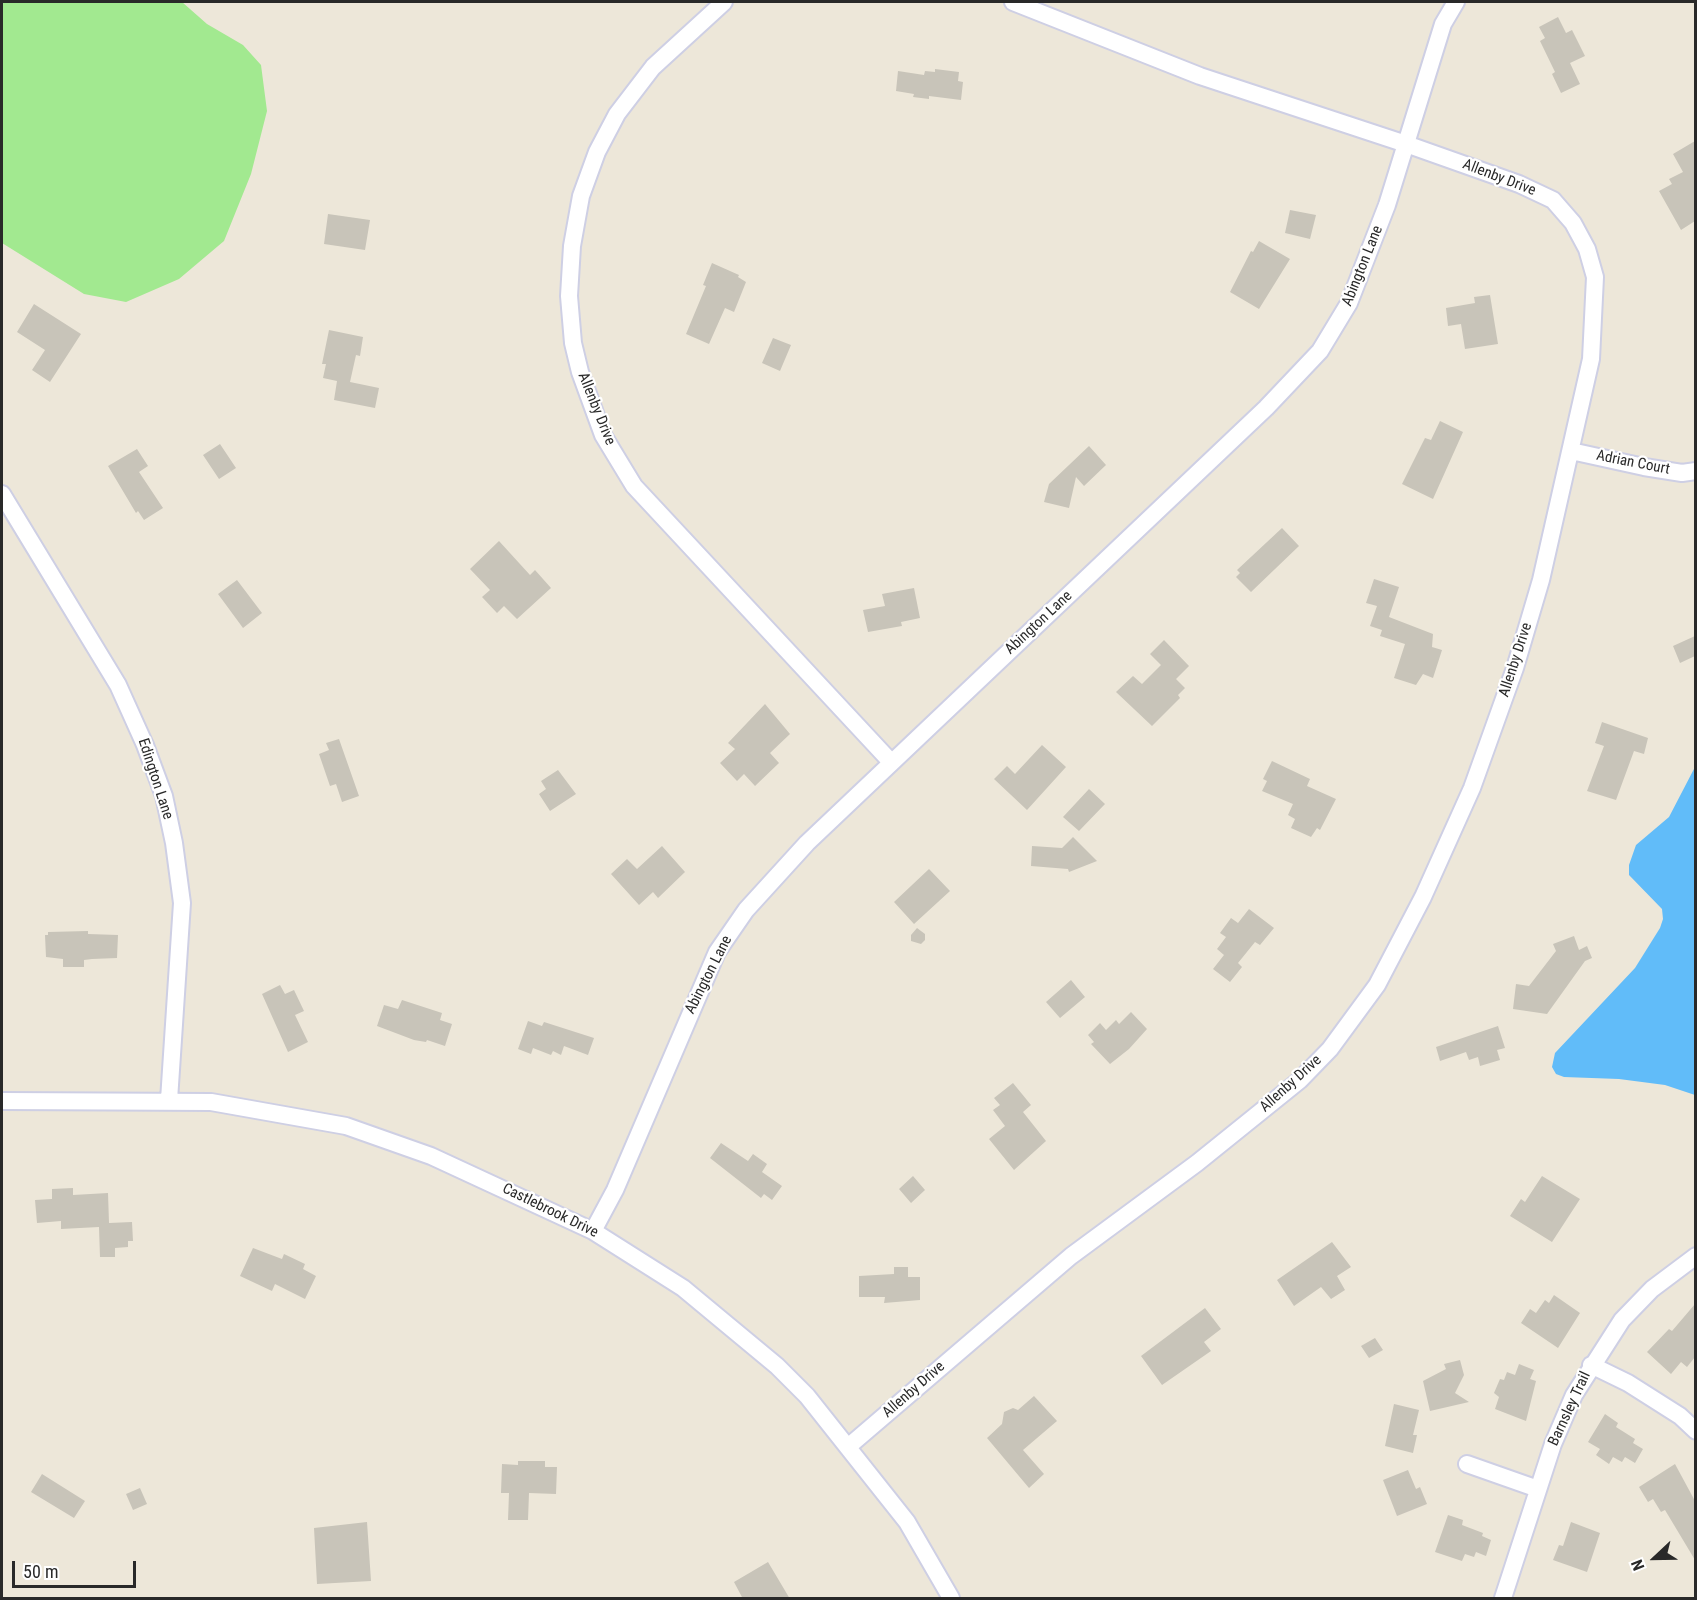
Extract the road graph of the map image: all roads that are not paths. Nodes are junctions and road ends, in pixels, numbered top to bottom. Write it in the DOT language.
graph roads {
  1 [pos="724,2"];
  2 [pos="1013,2"];
  3 [pos="1456,2"];
  4 [pos="1406,144"];
  5 [pos="1571,451"];
  6 [pos="1695,471"];
  7 [pos="2,494"];
  8 [pos="891,762"];
  9 [pos="169,1100"];
  10 [pos="2,1101"];
  11 [pos="593,1231"];
  12 [pos="1695,1256"];
  13 [pos="1591,1365"];
  14 [pos="1695,1431"];
  15 [pos="849,1446"];
  16 [pos="1467,1464"];
  17 [pos="1538,1489"];
  18 [pos="951,1599"];
  19 [pos="1503,1599"];
  1 -- 8 [label="street, Allenby Drive"];
  2 -- 4 [label="street, Allenby Drive"];
  3 -- 4 [label="street, Abington Lane"];
  4 -- 5 [label="street, Allenby Drive"];
  4 -- 8 [label="street, Abington Lane"];
  5 -- 6 [label="street, Adrian Court"];
  5 -- 15 [label="street, Allenby Drive"];
  7 -- 9 [label="street, Edington Lane"];
  8 -- 11 [label="street, Abington Lane"];
  9 -- 10 [label="street, Castlebrook Drive"];
  9 -- 11 [label="street, Castlebrook Drive"];
  11 -- 15 [label="street, Castlebrook Drive"];
  12 -- 13 [label="street, Barnsley Trail"];
  13 -- 14 [label="street"];
  13 -- 17 [label="street, Barnsley Trail"];
  15 -- 18 [label="street, Castlebrook Drive"];
  16 -- 17 [label="street"];
  17 -- 19 [label="street, Barnsley Trail"];
}
